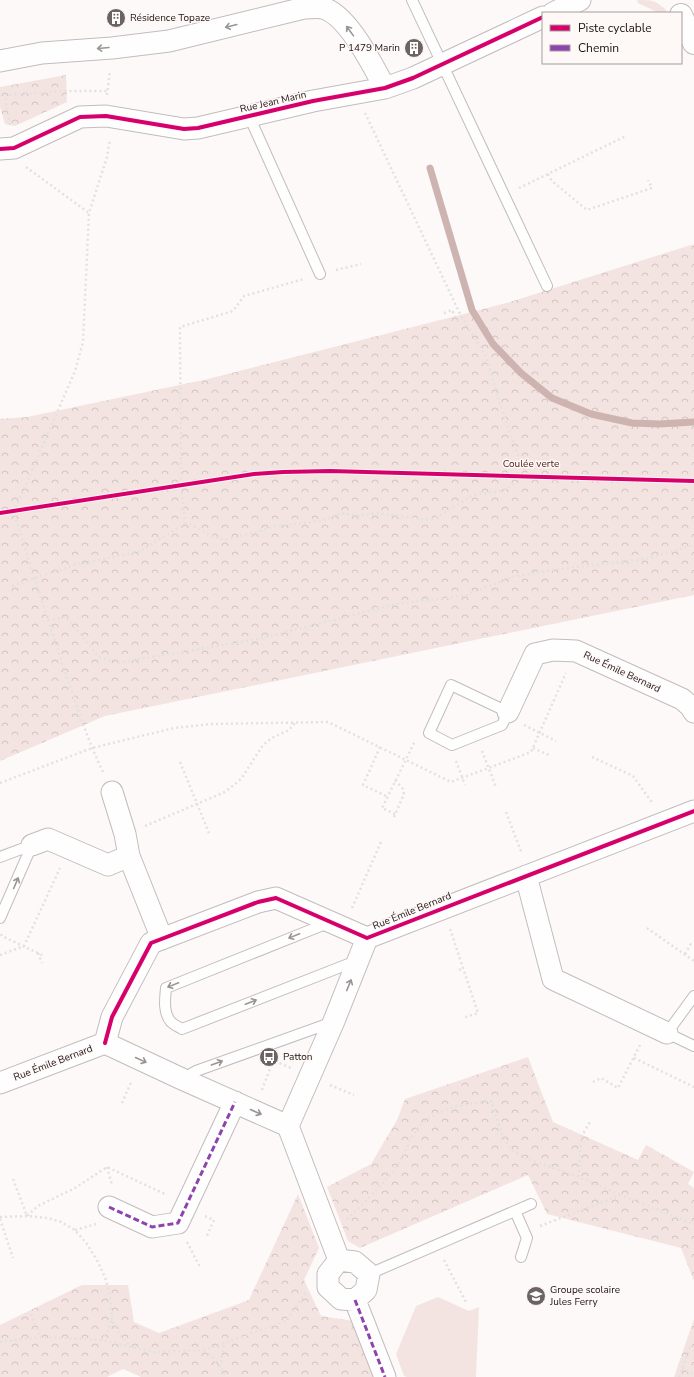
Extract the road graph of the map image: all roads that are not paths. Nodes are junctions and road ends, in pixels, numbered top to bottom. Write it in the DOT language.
graph roads {
  1 [pos="412,0"];
  2 [pos="580,0"];
  3 [pos="674,0"];
  4 [pos="555,12"];
  5 [pos="680,12"];
  6 [pos="682,16"];
  7 [pos="542,18"];
  8 [pos="694,43"];
  9 [pos="0,61"];
  10 [pos="442,64"];
  11 [pos="385,88"];
  12 [pos="249,116"];
  13 [pos="5,148"];
  14 [pos="320,274"];
  15 [pos="547,286"];
  16 [pos="694,712"];
  17 [pos="505,718"];
  18 [pos="112,792"];
  19 [pos="694,811"];
  20 [pos="32,845"];
  21 [pos="129,856"];
  22 [pos="0,858"];
  23 [pos="526,876"];
  24 [pos="0,918"];
  25 [pos="330,922"];
  26 [pos="362,935"];
  27 [pos="162,939"];
  28 [pos="359,960"];
  29 [pos="694,996"];
  30 [pos="334,1021"];
  31 [pos="659,1029"];
  32 [pos="105,1043"];
  33 [pos="694,1046"];
  34 [pos="182,1080"];
  35 [pos="0,1084"];
  36 [pos="244,1107"];
  37 [pos="288,1126"];
  38 [pos="531,1204"];
  39 [pos="109,1207"];
  40 [pos="515,1211"];
  41 [pos="521,1257"];
  42 [pos="339,1260"];
  43 [pos="369,1274"];
  44 [pos="355,1300"];
  45 [pos="385,1377"];
  1 -- 10 [label="lane"];
  2 -- 4 [label="street"];
  3 -- 5 [label="street"];
  6 -- 8 [label="street"];
  7 -- 10 [label="street, Rue Jean Marin"];
  11 -- 9 [label="street, one-way"];
  10 -- 11 [label="street, Rue Jean Marin"];
  10 -- 15 [label="lane"];
  11 -- 12 [label="street, Rue Jean Marin"];
  12 -- 13 [label="street, Rue Jean Marin"];
  12 -- 14 [label="lane"];
  16 -- 17 [label="street, Rue Émile Bernard"];
  17 -- 17 [label="lane"];
  18 -- 21 [label="street"];
  19 -- 23 [label="street, Rue Émile Bernard"];
  20 -- 21 [label="street"];
  20 -- 22 [label="lane"];
  24 -- 20 [label="lane, one-way"];
  21 -- 27 [label="street"];
  23 -- 26 [label="street, Rue Émile Bernard"];
  23 -- 31 [label="street"];
  25 -- 26 [label="street, Rue Émile Bernard"];
  25 -- 27 [label="street, Rue Émile Bernard"];
  25 -- 28 [label="lane, one-way"];
  26 -- 28 [label="street, Rue Émile Bernard"];
  27 -- 32 [label="street, Rue Émile Bernard"];
  30 -- 28 [label="street, Rue Émile Bernard, one-way"];
  29 -- 31 [label="lane"];
  34 -- 30 [label="lane, one-way"];
  30 -- 37 [label="street, Rue Émile Bernard"];
  31 -- 33 [label="lane"];
  32 -- 34 [label="street, Rue Émile Bernard, one-way"];
  32 -- 35 [label="street, Rue Émile Bernard"];
  34 -- 36 [label="street, Rue Émile Bernard"];
  36 -- 37 [label="street, Rue Émile Bernard, one-way"];
  36 -- 39 [label="street"];
  37 -- 42 [label="street"];
  38 -- 40 [label="lane"];
  40 -- 41 [label="lane"];
  40 -- 43 [label="lane"];
  42 -- 43 [label="street"];
  42 -- 44 [label="street"];
  43 -- 44 [label="street"];
  44 -- 45 [label="street"];
}
